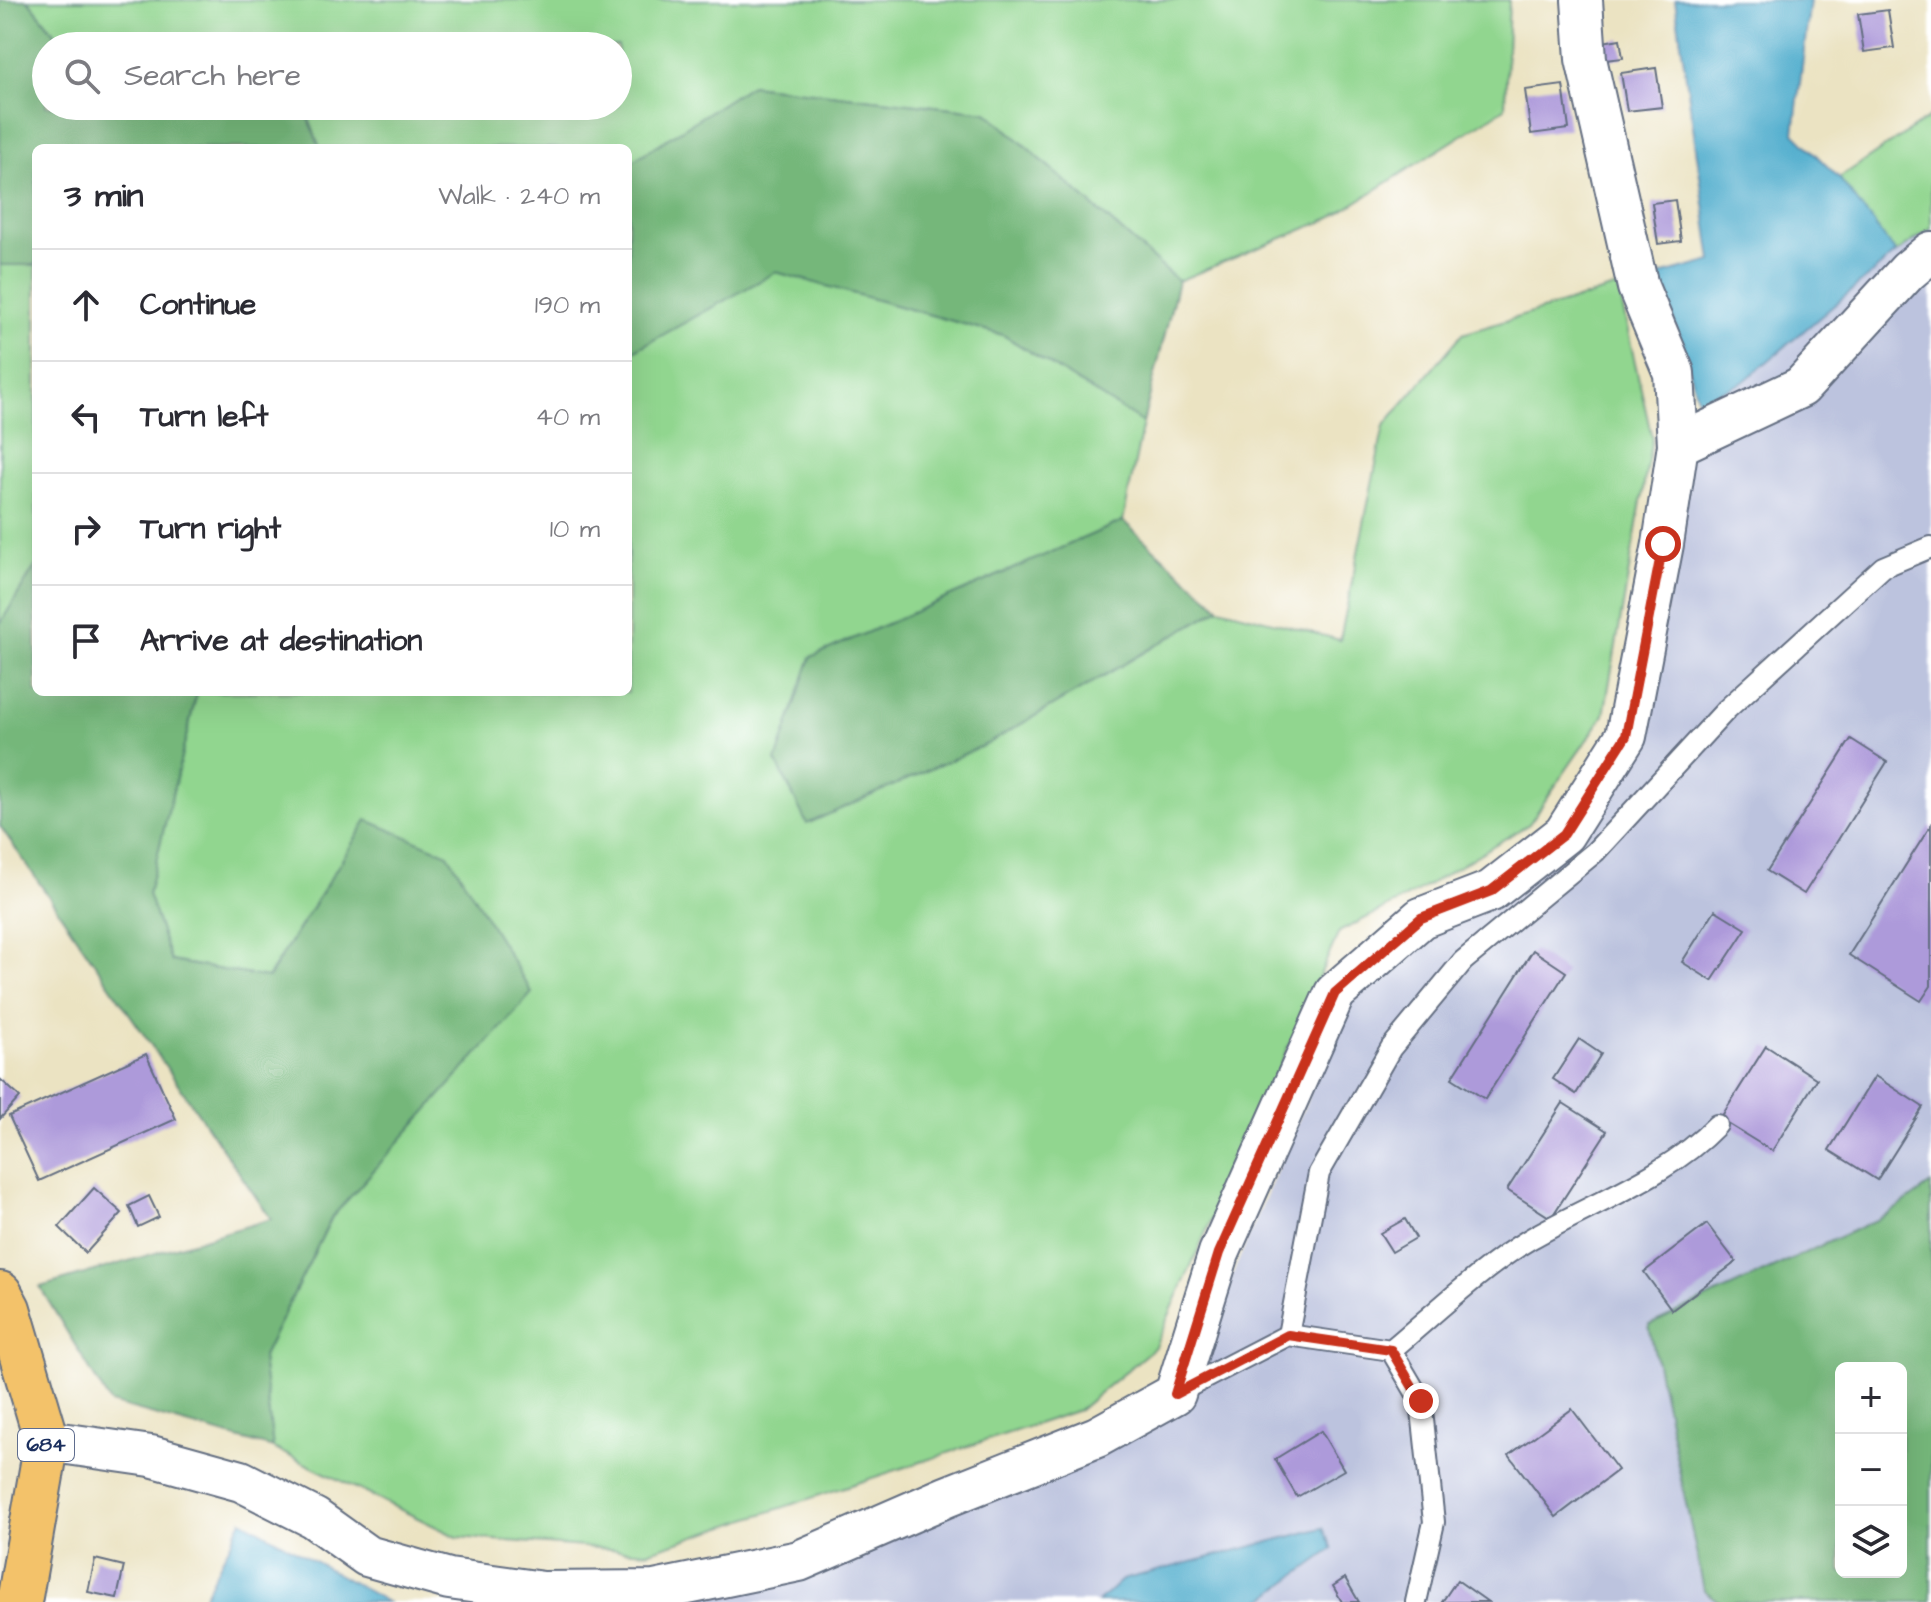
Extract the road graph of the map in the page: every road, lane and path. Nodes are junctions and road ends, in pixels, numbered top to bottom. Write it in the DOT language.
graph roads {
  1 [pos="1582,0"];
  2 [pos="1931,252"];
  3 [pos="1678,445"];
  4 [pos="1931,547"];
  5 [pos="1717,1125"];
  6 [pos="0,1294"];
  7 [pos="1288,1335"];
  8 [pos="1391,1350"];
  9 [pos="1175,1394"];
  10 [pos="47,1441"];
  11 [pos="19,1602"];
  12 [pos="1416,1602"];
  1 -- 3 [label="street"];
  2 -- 3 [label="street"];
  3 -- 9 [label="street"];
  4 -- 7 [label="lane"];
  5 -- 8 [label="lane"];
  6 -- 10 [label="highway, 684"];
  7 -- 8 [label="lane"];
  7 -- 9 [label="lane"];
  8 -- 12 [label="lane"];
  9 -- 10 [label="street"];
  10 -- 11 [label="highway, 684"];
}
